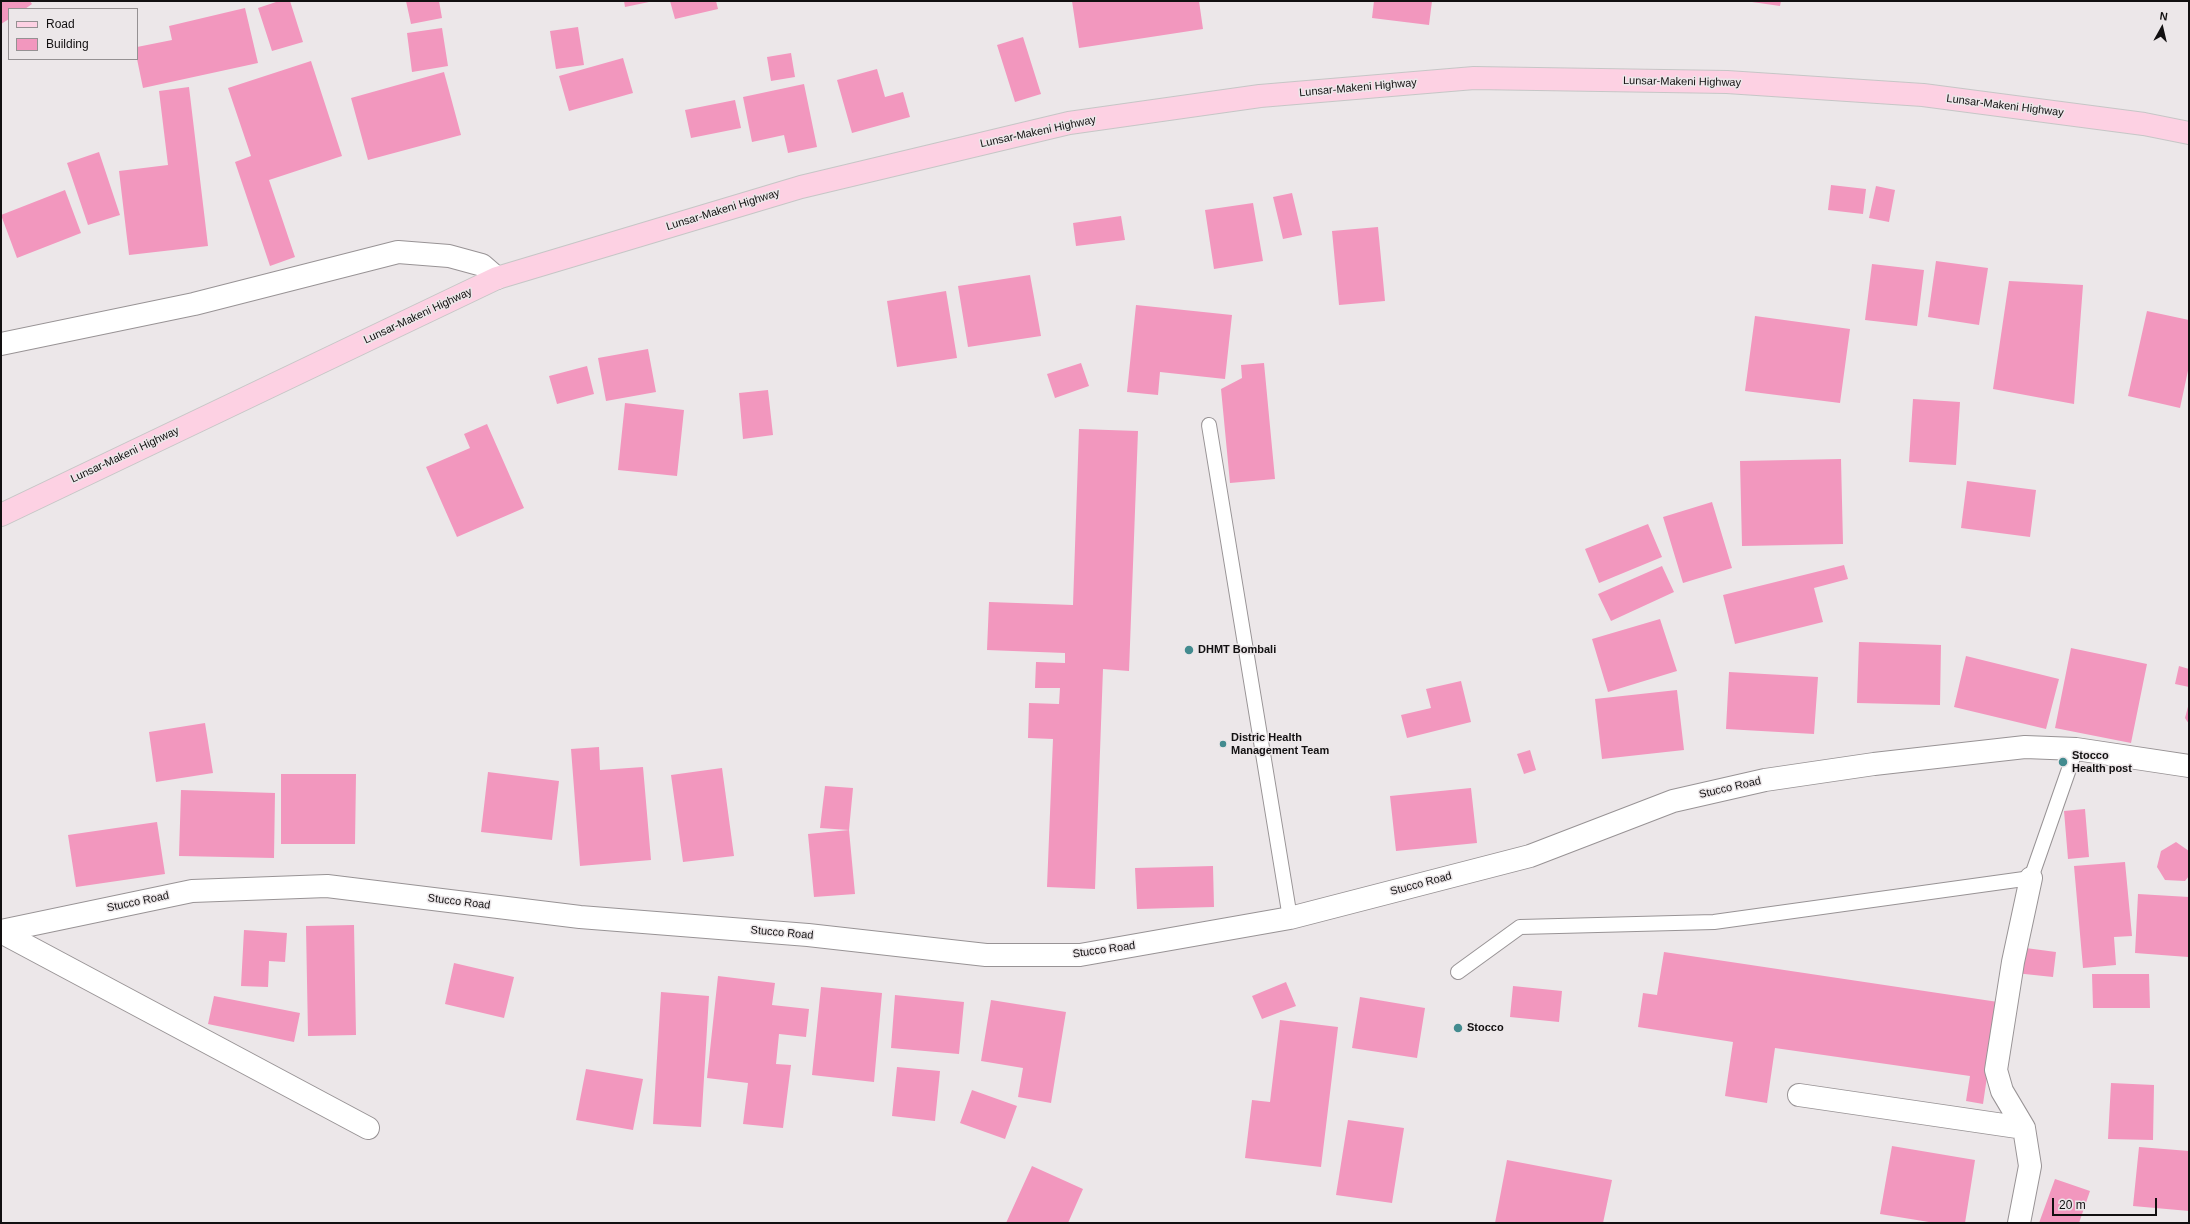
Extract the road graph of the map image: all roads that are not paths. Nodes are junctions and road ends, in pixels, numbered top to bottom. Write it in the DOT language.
graph roads {
  1 [pos="2189,133"];
  2 [pos="497,278"];
  3 [pos="1,344"];
  4 [pos="1209,424"];
  5 [pos="1,515"];
  6 [pos="2076,749"];
  7 [pos="2189,766"];
  8 [pos="2031,878"];
  9 [pos="1290,918"];
  10 [pos="1,931"];
  11 [pos="1458,972"];
  12 [pos="1799,1096"];
  13 [pos="368,1128"];
  14 [pos="2024,1128"];
  15 [pos="2019,1223"];
  1 -- 2 [label="main road, Lunsar-Makeni Highway"];
  2 -- 3 [label="street"];
  2 -- 5 [label="main road, Lunsar-Makeni Highway"];
  4 -- 9 [label="lane"];
  6 -- 7 [label="street, Stucco Road"];
  6 -- 8 [label="lane"];
  6 -- 9 [label="street, Stucco Road"];
  8 -- 11 [label="lane"];
  8 -- 14 [label="street"];
  9 -- 10 [label="street, Stucco Road"];
  10 -- 13 [label="street"];
  12 -- 14 [label="street"];
  14 -- 15 [label="street"];
}
